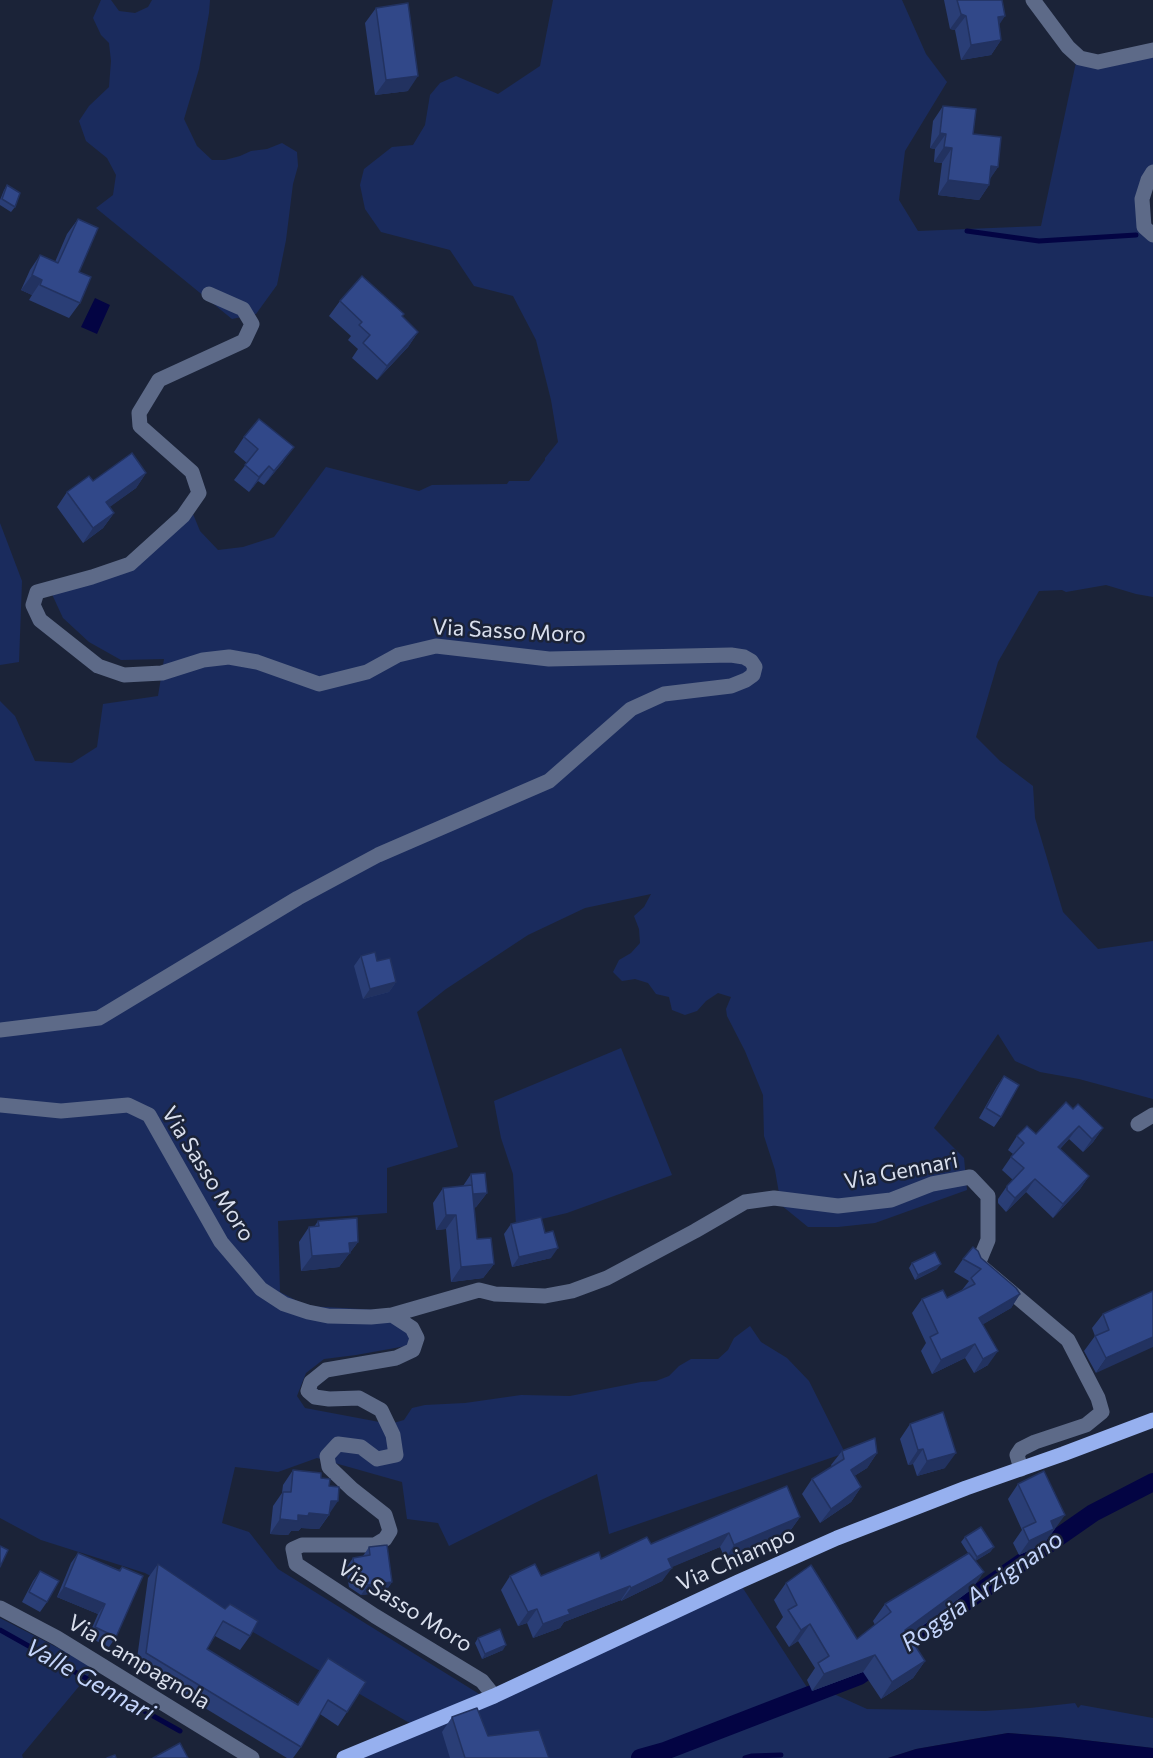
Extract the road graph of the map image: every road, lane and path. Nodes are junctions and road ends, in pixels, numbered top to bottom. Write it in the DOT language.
graph roads {
  1 [pos="1033,0"];
  2 [pos="1153,50"];
  3 [pos="1153,172"];
  4 [pos="1153,235"];
  5 [pos="209,294"];
  6 [pos="0,1030"];
  7 [pos="0,1105"];
  8 [pos="1153,1115"];
  9 [pos="1138,1124"];
  10 [pos="392,1315"];
  11 [pos="1153,1420"];
  12 [pos="1021,1469"];
  13 [pos="0,1608"];
  14 [pos="494,1696"];
  15 [pos="252,1758"];
  16 [pos="344,1758"];
  1 -- 2 [label="street"];
  3 -- 4 [label="street"];
  5 -- 6 [label="street, Via Sasso Moro"];
  7 -- 10 [label="street, Via Sasso Moro"];
  8 -- 9 [label="street"];
  10 -- 12 [label="street, Via Gennari"];
  10 -- 14 [label="street, Via Sasso Moro"];
  11 -- 12 [label="main road, Via Chiampo"];
  12 -- 14 [label="main road, Via Chiampo"];
  13 -- 15 [label="street, Via Campagnola"];
  14 -- 16 [label="main road, Via Chiampo"];
}
